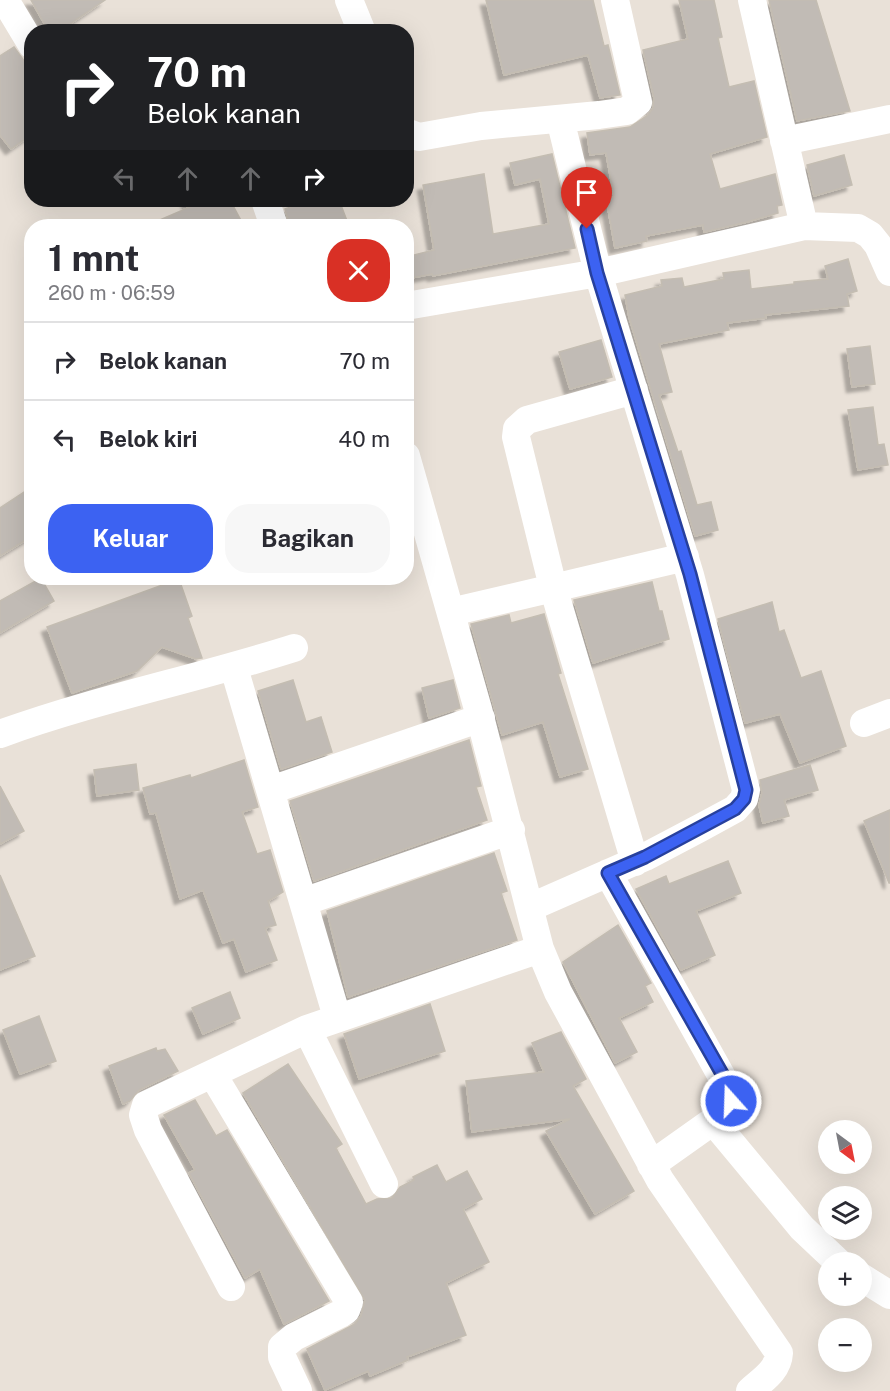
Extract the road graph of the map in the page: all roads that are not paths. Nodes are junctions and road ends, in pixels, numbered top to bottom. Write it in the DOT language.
graph roads {
  1 [pos="4,0"];
  2 [pos="349,0"];
  3 [pos="615,0"];
  4 [pos="752,0"];
  5 [pos="359,24"];
  6 [pos="24,32"];
  7 [pos="560,119"];
  8 [pos="890,119"];
  9 [pos="414,135"];
  10 [pos="784,141"];
  11 [pos="804,226"];
  12 [pos="597,273"];
  13 [pos="890,273"];
  14 [pos="414,305"];
  15 [pos="634,390"];
  16 [pos="414,484"];
  17 [pos="685,557"];
  18 [pos="553,587"];
  19 [pos="451,612"];
  20 [pos="294,648"];
  21 [pos="234,668"];
  22 [pos="890,713"];
  23 [pos="481,718"];
  24 [pos="864,723"];
  25 [pos="0,734"];
  26 [pos="271,790"];
  27 [pos="511,830"];
  28 [pos="635,862"];
  29 [pos="608,873"];
  30 [pos="303,902"];
  31 [pos="531,907"];
  32 [pos="540,949"];
  33 [pos="337,1017"];
  34 [pos="307,1029"];
  35 [pos="213,1075"];
  36 [pos="713,1121"];
  37 [pos="651,1165"];
  38 [pos="384,1184"];
  39 [pos="827,1252"];
  40 [pos="872,1284"];
  41 [pos="231,1287"];
  42 [pos="890,1295"];
  43 [pos="298,1391"];
  44 [pos="750,1391"];
  1 -- 6 [label="street"];
  2 -- 5 [label="street"];
  3 -- 7 [label="street"];
  4 -- 10 [label="street"];
  7 -- 9 [label="street"];
  7 -- 12 [label="street"];
  8 -- 10 [label="street"];
  10 -- 11 [label="street"];
  11 -- 12 [label="street"];
  11 -- 13 [label="street"];
  12 -- 14 [label="street"];
  12 -- 15 [label="street"];
  15 -- 17 [label="street"];
  15 -- 18 [label="street"];
  16 -- 19 [label="street"];
  17 -- 18 [label="street"];
  17 -- 28 [label="street"];
  18 -- 19 [label="street"];
  18 -- 28 [label="street"];
  19 -- 23 [label="street"];
  20 -- 21 [label="street"];
  21 -- 25 [label="street"];
  21 -- 26 [label="street"];
  22 -- 24 [label="street"];
  23 -- 26 [label="street"];
  23 -- 27 [label="street"];
  26 -- 30 [label="street"];
  27 -- 30 [label="street"];
  27 -- 31 [label="street"];
  28 -- 29 [label="street"];
  29 -- 31 [label="street"];
  29 -- 36 [label="street"];
  30 -- 33 [label="street"];
  31 -- 32 [label="street"];
  32 -- 33 [label="street"];
  32 -- 37 [label="street"];
  33 -- 34 [label="street"];
  34 -- 35 [label="street"];
  34 -- 38 [label="street"];
  35 -- 41 [label="street"];
  35 -- 43 [label="street"];
  36 -- 37 [label="street"];
  36 -- 39 [label="street"];
  37 -- 44 [label="street"];
  40 -- 42 [label="street"];
}
